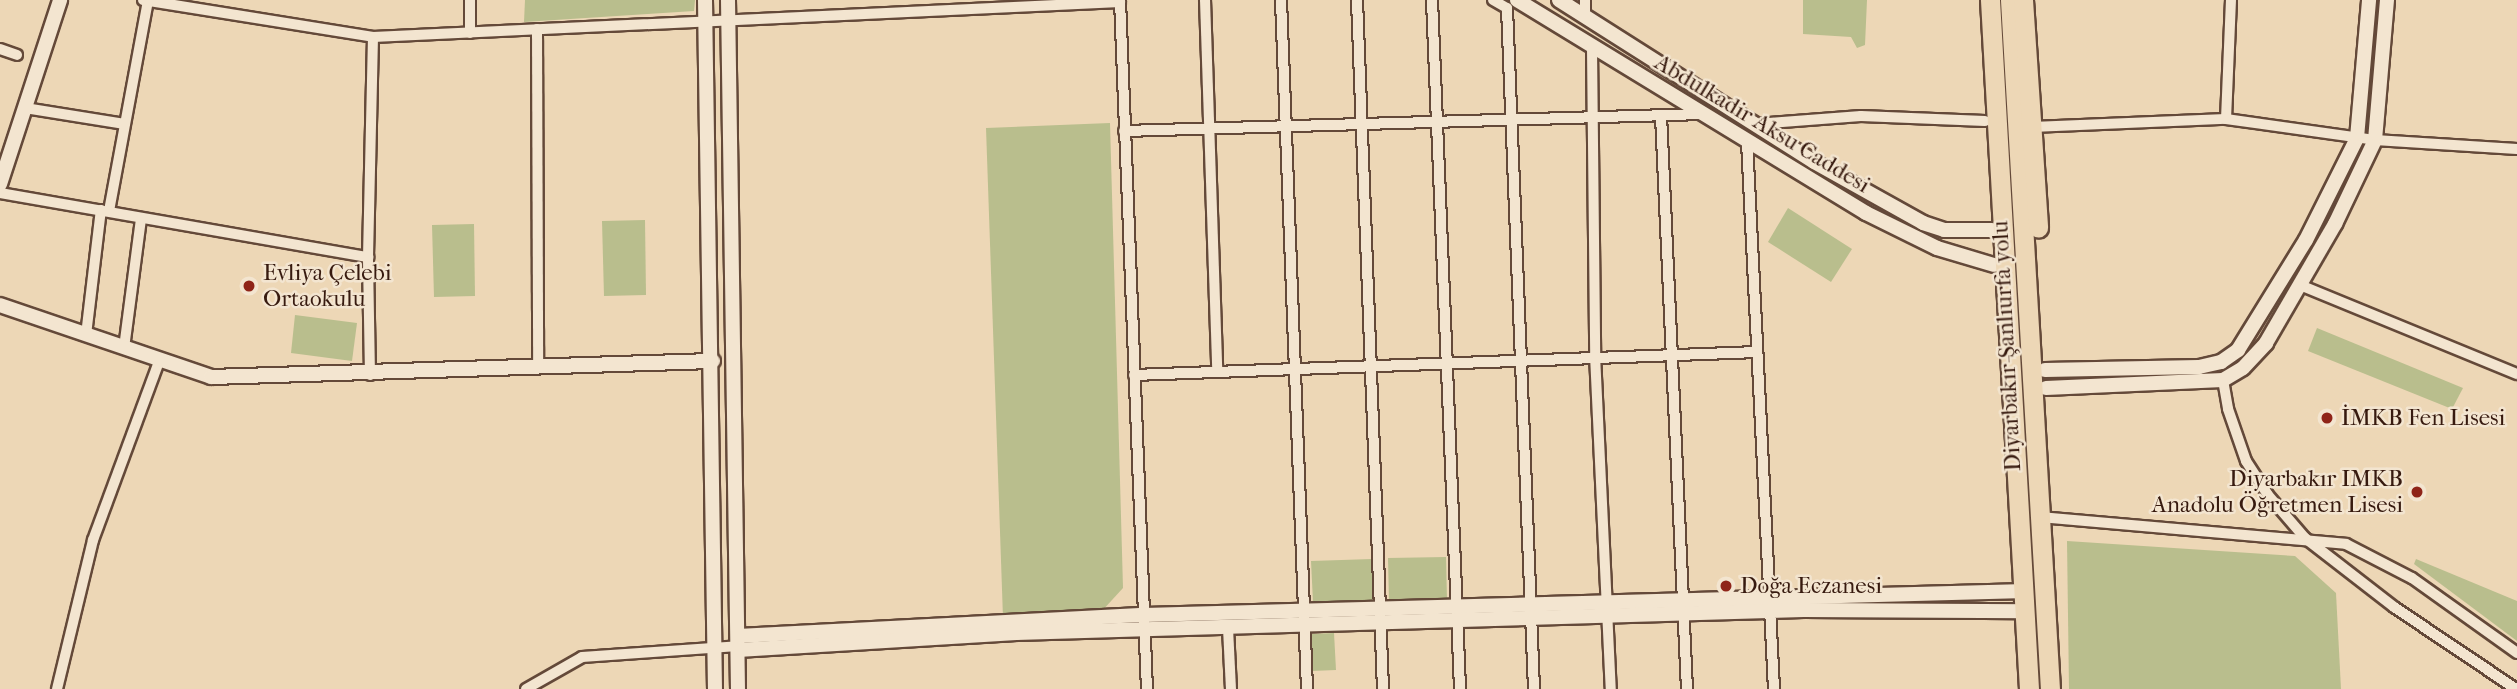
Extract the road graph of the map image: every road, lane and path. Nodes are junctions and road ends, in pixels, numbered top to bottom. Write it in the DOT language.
graph roads {
  1 [pos="60,0"];
  2 [pos="146,0"];
  3 [pos="470,0"];
  4 [pos="705,0"];
  5 [pos="728,0"];
  6 [pos="928,0"];
  7 [pos="1205,0"];
  8 [pos="1281,0"];
  9 [pos="1357,0"];
  10 [pos="1432,0"];
  11 [pos="1493,0"];
  12 [pos="1517,0"];
  13 [pos="1559,0"];
  14 [pos="1585,0"];
  15 [pos="1977,0"];
  16 [pos="1990,0"];
  17 [pos="2010,0"];
  18 [pos="2023,0"];
  19 [pos="2231,0"];
  20 [pos="2369,0"];
  21 [pos="2387,0"];
  22 [pos="1120,1"];
  23 [pos="976,5"];
  24 [pos="929,13"];
  25 [pos="1585,16"];
  26 [pos="728,20"];
  27 [pos="705,21"];
  28 [pos="537,29"];
  29 [pos="470,33"];
  30 [pos="373,37"];
  31 [pos="0,48"];
  32 [pos="1592,48"];
  33 [pos="17,55"];
  34 [pos="25,108"];
  35 [pos="1705,114"];
  36 [pos="1661,115"];
  37 [pos="1590,116"];
  38 [pos="1511,117"];
  39 [pos="1437,118"];
  40 [pos="2226,119"];
  41 [pos="1361,121"];
  42 [pos="1985,121"];
  43 [pos="1284,123"];
  44 [pos="125,124"];
  45 [pos="1756,124"];
  46 [pos="1208,125"];
  47 [pos="2032,127"];
  48 [pos="1124,131"];
  49 [pos="2357,138"];
  50 [pos="2375,140"];
  51 [pos="1747,141"];
  52 [pos="2517,149"];
  53 [pos="0,184"];
  54 [pos="0,193"];
  55 [pos="105,210"];
  56 [pos="141,219"];
  57 [pos="1992,230"];
  58 [pos="1966,232"];
  59 [pos="1951,252"];
  60 [pos="368,257"];
  61 [pos="1994,265"];
  62 [pos="2300,285"];
  63 [pos="0,305"];
  64 [pos="86,335"];
  65 [pos="124,348"];
  66 [pos="1672,352"];
  67 [pos="1756,352"];
  68 [pos="1595,355"];
  69 [pos="1521,357"];
  70 [pos="713,361"];
  71 [pos="159,362"];
  72 [pos="1448,362"];
  73 [pos="1370,365"];
  74 [pos="538,367"];
  75 [pos="1295,368"];
  76 [pos="1217,370"];
  77 [pos="2517,374"];
  78 [pos="370,375"];
  79 [pos="1133,375"];
  80 [pos="2045,379"];
  81 [pos="2223,380"];
  82 [pos="2039,458"];
  83 [pos="2016,464"];
  84 [pos="2039,517"];
  85 [pos="2305,538"];
  86 [pos="1608,601"];
  87 [pos="2026,601"];
  88 [pos="1771,604"];
  89 [pos="1683,607"];
  90 [pos="1532,612"];
  91 [pos="1458,614"];
  92 [pos="1609,616"];
  93 [pos="1381,617"];
  94 [pos="1304,619"];
  95 [pos="1144,622"];
  96 [pos="1228,628"];
  97 [pos="738,644"];
  98 [pos="715,647"];
  99 [pos="2517,653"];
  100 [pos="57,689"];
  101 [pos="526,689"];
  102 [pos="715,689"];
  103 [pos="738,689"];
  104 [pos="1147,689"];
  105 [pos="1231,689"];
  106 [pos="1307,689"];
  107 [pos="1383,689"];
  108 [pos="1460,689"];
  109 [pos="1534,689"];
  110 [pos="1611,689"];
  111 [pos="1687,689"];
  112 [pos="1774,689"];
  113 [pos="2029,689"];
  114 [pos="2050,689"];
  115 [pos="2516,689"];
  1 -- 34 [label="main road"];
  2 -- 30 [label="street"];
  2 -- 44 [label="street"];
  3 -- 29 [label="street"];
  4 -- 27 [label="main road"];
  5 -- 26 [label="main road"];
  6 -- 24 [label="street"];
  7 -- 46 [label="street"];
  8 -- 43 [label="street"];
  9 -- 41 [label="street"];
  10 -- 39 [label="street"];
  11 -- 38 [label="street"];
  12 -- 32 [label="main road, Abdulkadir Aksu Caddesi"];
  13 -- 25 [label="main road, Abdulkadir Aksu Caddesi"];
  14 -- 25 [label="street"];
  15 -- 42 [label="highway"];
  16 -- 83 [label="highway, Diyarbakır-Şanlıurfa yolu"];
  17 -- 82 [label="highway, Diyarbakır-Şanlıurfa yolu"];
  18 -- 47 [label="highway"];
  19 -- 40 [label="street"];
  20 -- 49 [label="main road"];
  21 -- 50 [label="main road"];
  22 -- 23 [label="street"];
  22 -- 48 [label="street"];
  23 -- 24 [label="street"];
  24 -- 26 [label="street"];
  25 -- 45 [label="main road, Abdulkadir Aksu Caddesi"];
  26 -- 27 [label="street"];
  26 -- 97 [label="main road"];
  27 -- 28 [label="street"];
  27 -- 70 [label="main road"];
  28 -- 29 [label="street"];
  28 -- 74 [label="street"];
  29 -- 30 [label="street"];
  30 -- 60 [label="street"];
  31 -- 33 [label="street"];
  32 -- 35 [label="main road, Abdulkadir Aksu Caddesi"];
  32 -- 37 [label="street"];
  34 -- 44 [label="street"];
  34 -- 53 [label="main road"];
  35 -- 36 [label="street"];
  35 -- 51 [label="main road, Abdulkadir Aksu Caddesi"];
  36 -- 37 [label="street"];
  36 -- 66 [label="street"];
  37 -- 38 [label="street"];
  37 -- 68 [label="street"];
  38 -- 39 [label="street"];
  38 -- 69 [label="street"];
  39 -- 41 [label="street"];
  39 -- 72 [label="street"];
  40 -- 47 [label="street"];
  40 -- 49 [label="street"];
  41 -- 43 [label="street"];
  41 -- 73 [label="street"];
  42 -- 45 [label="street"];
  42 -- 57 [label="highway"];
  43 -- 46 [label="street"];
  43 -- 75 [label="street"];
  44 -- 55 [label="street"];
  45 -- 58 [label="main road, Abdulkadir Aksu Caddesi"];
  46 -- 48 [label="street"];
  46 -- 76 [label="street"];
  47 -- 80 [label="highway"];
  48 -- 79 [label="street"];
  49 -- 50 [label="street"];
  49 -- 80 [label="main road"];
  50 -- 52 [label="street"];
  50 -- 62 [label="main road"];
  51 -- 59 [label="main road, Abdulkadir Aksu Caddesi"];
  51 -- 67 [label="street"];
  54 -- 55 [label="street"];
  55 -- 56 [label="street"];
  55 -- 64 [label="street"];
  56 -- 60 [label="street"];
  56 -- 65 [label="street"];
  57 -- 58 [label="main road, Abdulkadir Aksu Caddesi"];
  57 -- 61 [label="highway"];
  58 -- 59 [label="main road"];
  59 -- 61 [label="main road, Abdulkadir Aksu Caddesi"];
  60 -- 78 [label="street"];
  61 -- 83 [label="highway"];
  62 -- 77 [label="street"];
  62 -- 81 [label="main road"];
  63 -- 64 [label="main road"];
  64 -- 65 [label="main road"];
  65 -- 71 [label="main road"];
  66 -- 67 [label="street"];
  66 -- 68 [label="street"];
  66 -- 89 [label="street"];
  67 -- 88 [label="street"];
  68 -- 69 [label="street"];
  68 -- 86 [label="street"];
  69 -- 72 [label="street"];
  69 -- 90 [label="street"];
  70 -- 74 [label="main road"];
  70 -- 98 [label="main road"];
  71 -- 78 [label="main road"];
  71 -- 100 [label="street"];
  72 -- 73 [label="street"];
  72 -- 91 [label="street"];
  73 -- 75 [label="street"];
  73 -- 93 [label="street"];
  74 -- 78 [label="main road"];
  75 -- 76 [label="street"];
  75 -- 94 [label="street"];
  76 -- 79 [label="street"];
  79 -- 95 [label="street"];
  80 -- 81 [label="main road"];
  80 -- 82 [label="highway"];
  81 -- 85 [label="street"];
  82 -- 84 [label="highway, Diyarbakır-Şanlıurfa yolu"];
  83 -- 87 [label="highway, Diyarbakır-Şanlıurfa yolu"];
  84 -- 85 [label="street"];
  84 -- 114 [label="highway, Diyarbakır-Şanlıurfa yolu"];
  85 -- 99 [label="street"];
  85 -- 115 [label="street"];
  86 -- 89 [label="main road"];
  86 -- 90 [label="main road"];
  86 -- 92 [label="street"];
  87 -- 88 [label="main road"];
  87 -- 113 [label="highway, Diyarbakır-Şanlıurfa yolu"];
  88 -- 89 [label="main road"];
  88 -- 112 [label="street"];
  89 -- 92 [label="main road"];
  89 -- 111 [label="street"];
  90 -- 91 [label="main road"];
  90 -- 92 [label="main road"];
  90 -- 109 [label="street"];
  91 -- 93 [label="main road"];
  91 -- 108 [label="street"];
  92 -- 110 [label="street"];
  93 -- 94 [label="main road"];
  93 -- 107 [label="street"];
  94 -- 95 [label="main road"];
  94 -- 96 [label="main road"];
  94 -- 106 [label="street"];
  95 -- 96 [label="main road"];
  95 -- 97 [label="main road"];
  95 -- 104 [label="street"];
  96 -- 105 [label="street"];
  97 -- 98 [label="street"];
  97 -- 103 [label="main road"];
  98 -- 101 [label="street"];
  98 -- 102 [label="main road"];
}
